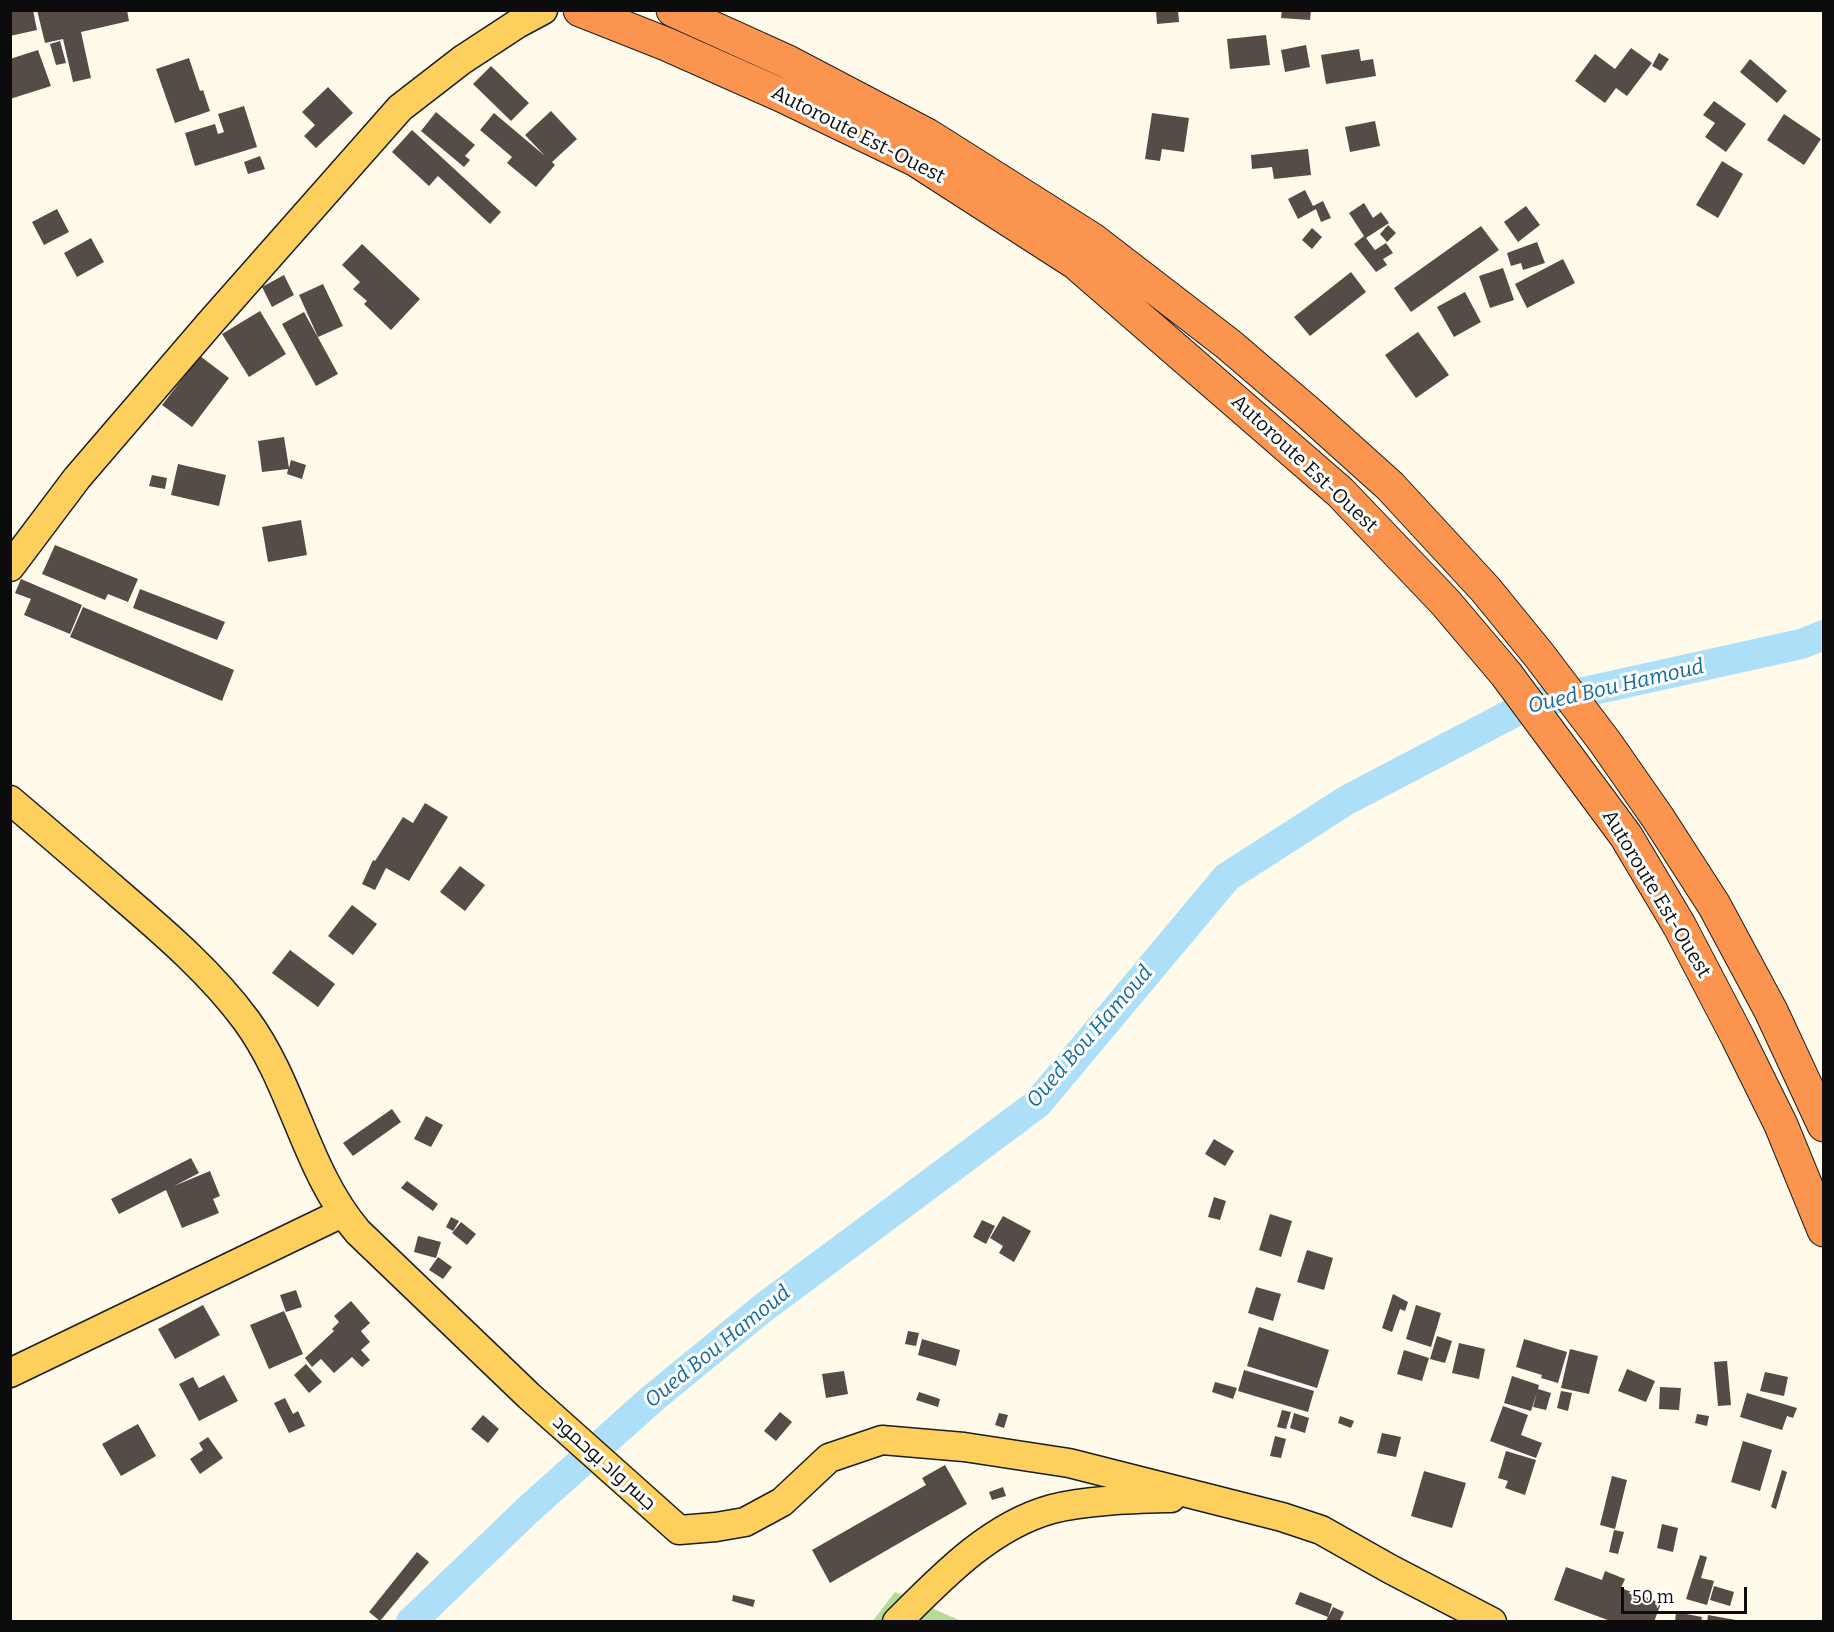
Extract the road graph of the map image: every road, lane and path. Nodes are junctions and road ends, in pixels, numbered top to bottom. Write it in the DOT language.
graph roads {
  1 [pos="543,10"];
  2 [pos="580,10"];
  3 [pos="683,15"];
  4 [pos="10,567"];
  5 [pos="10,800"];
  6 [pos="1824,1125"];
  7 [pos="342,1214"];
  8 [pos="1824,1230"];
  9 [pos="10,1373"];
  10 [pos="1209,1497"];
  11 [pos="897,1622"];
  12 [pos="1492,1622"];
  1 -- 4 [label="main road"];
  2 -- 8 [label="highway, Autoroute Est-Ouest"];
  3 -- 6 [label="highway, Autoroute Est-Ouest"];
  5 -- 7 [label="main road, جسر واد بوحمود"];
  7 -- 9 [label="main road"];
  7 -- 10 [label="main road, جسر واد بوحمود"];
  10 -- 11 [label="main road"];
  10 -- 12 [label="main road"];
}
